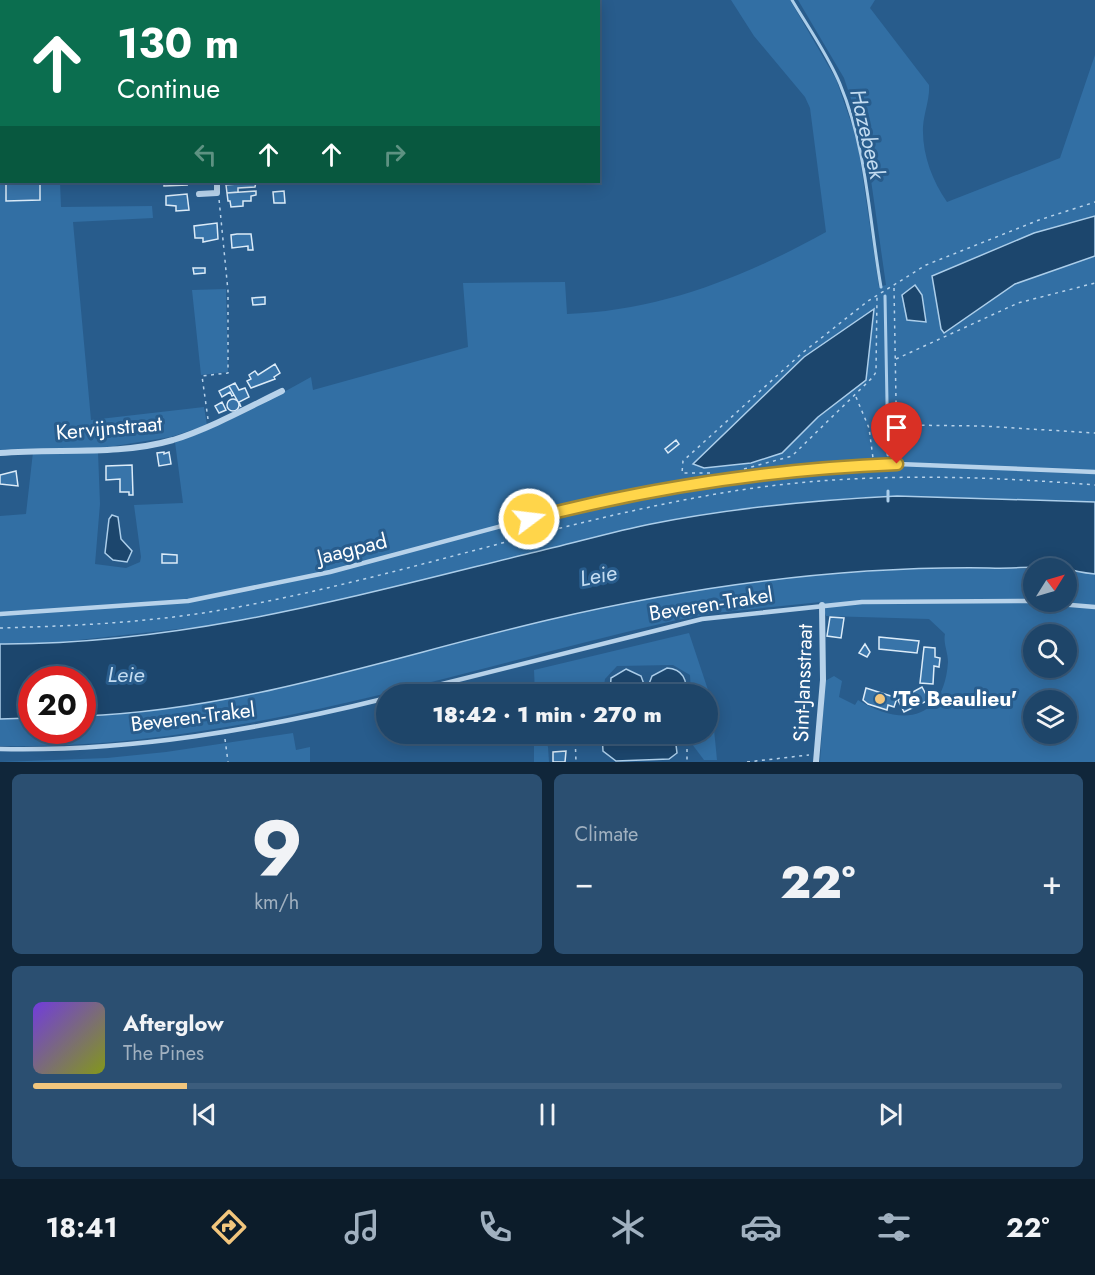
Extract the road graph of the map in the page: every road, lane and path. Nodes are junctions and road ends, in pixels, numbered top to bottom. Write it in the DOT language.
graph roads {
  1 [pos="217,183"];
  2 [pos="218,192"];
  3 [pos="199,194"];
  4 [pos="1095,202"];
  5 [pos="1095,283"];
  6 [pos="894,287"];
  7 [pos="877,297"];
  8 [pos="896,359"];
  9 [pos="282,391"];
  10 [pos="856,397"];
  11 [pos="899,425"];
  12 [pos="209,427"];
  13 [pos="1095,433"];
  14 [pos="0,453"];
  15 [pos="897,464"];
  16 [pos="874,465"];
  17 [pos="740,470"];
  18 [pos="1095,472"];
  19 [pos="711,473"];
  20 [pos="1095,485"];
  21 [pos="1023,601"];
  22 [pos="822,605"];
  23 [pos="1077,605"];
  24 [pos="1095,607"];
  25 [pos="0,614"];
  26 [pos="0,628"];
  27 [pos="441,684"];
  28 [pos="376,701"];
  29 [pos="224,731"];
  30 [pos="575,744"];
  31 [pos="687,744"];
  32 [pos="0,749"];
  33 [pos="817,758"];
  34 [pos="228,762"];
  35 [pos="576,762"];
  36 [pos="687,762"];
  37 [pos="747,762"];
  1 -- 2 [label="street"];
  2 -- 3 [label="street"];
  2 -- 12 [label="path"];
  4 -- 6 [label="path"];
  5 -- 8 [label="path"];
  6 -- 7 [label="path"];
  6 -- 8 [label="path"];
  7 -- 10 [label="path"];
  7 -- 19 [label="path"];
  8 -- 11 [label="path"];
  9 -- 12 [label="street, Kervijnstraat"];
  10 -- 16 [label="path"];
  10 -- 17 [label="path"];
  11 -- 13 [label="path"];
  11 -- 15 [label="path"];
  12 -- 14 [label="street, Kervijnstraat"];
  15 -- 16 [label="lane, Jaagpad"];
  15 -- 18 [label="lane, Jaagpad"];
  16 -- 25 [label="lane, Jaagpad"];
  20 -- 26 [label="path"];
  21 -- 22 [label="lane, Beveren-Trakel"];
  22 -- 27 [label="lane, Beveren-Trakel"];
  22 -- 33 [label="street, Sint-Jansstraat"];
  23 -- 24 [label="lane, Beveren-Trakel"];
  28 -- 29 [label="lane, Beveren-Trakel"];
  29 -- 32 [label="lane, Beveren-Trakel"];
  29 -- 34 [label="path"];
  30 -- 35 [label="path"];
  31 -- 36 [label="path"];
  33 -- 37 [label="path"];
}
